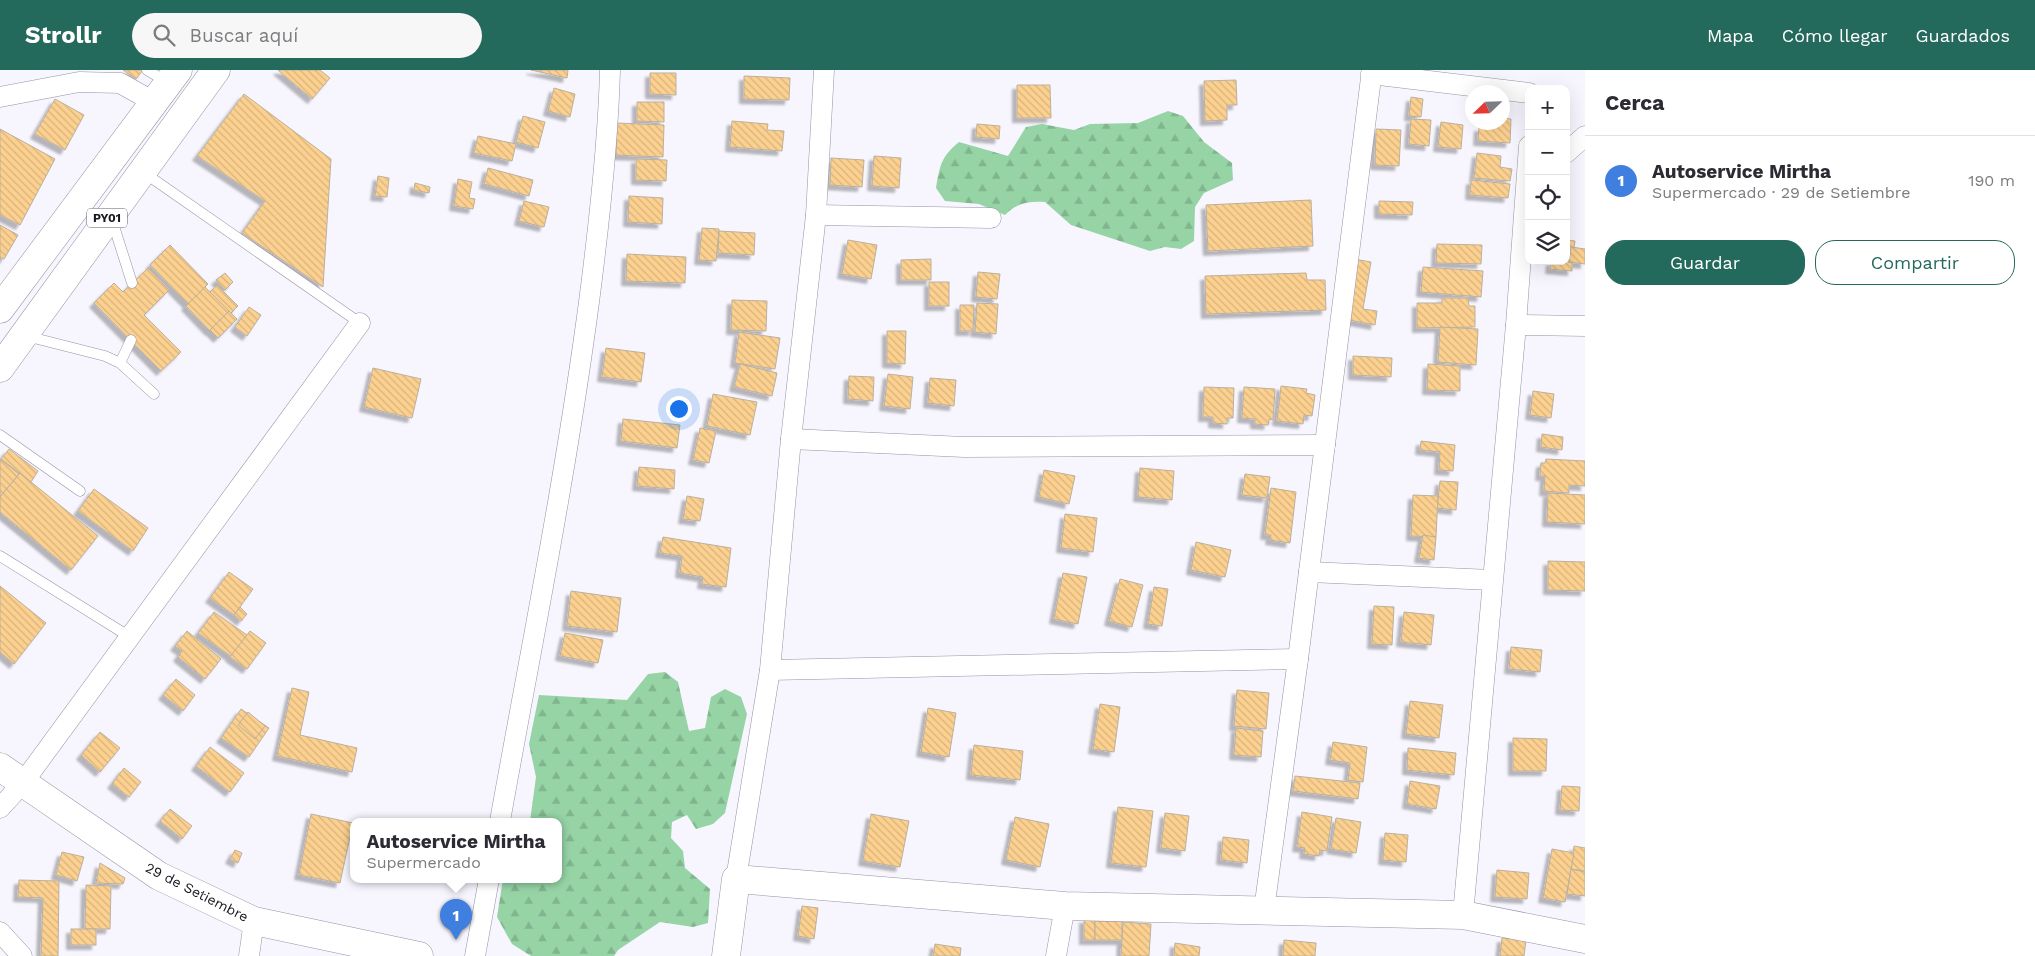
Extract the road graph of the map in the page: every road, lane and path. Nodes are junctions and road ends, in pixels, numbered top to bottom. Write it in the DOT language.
graph roads {
  1 [pos="216,70"];
  2 [pos="610,70"];
  3 [pos="824,70"];
  4 [pos="1371,72"];
  5 [pos="162,81"];
  6 [pos="1525,92"];
  7 [pos="0,97"];
  8 [pos="1585,136"];
  9 [pos="1570,149"];
  10 [pos="141,171"];
  11 [pos="1527,175"];
  12 [pos="110,214"];
  13 [pos="816,215"];
  14 [pos="991,218"];
  15 [pos="132,283"];
  16 [pos="0,308"];
  17 [pos="360,323"];
  18 [pos="1516,325"];
  19 [pos="1585,326"];
  20 [pos="23,335"];
  21 [pos="131,340"];
  22 [pos="120,363"];
  23 [pos="0,368"];
  24 [pos="154,394"];
  25 [pos="0,435"];
  26 [pos="791,439"];
  27 [pos="1325,445"];
  28 [pos="80,492"];
  29 [pos="0,556"];
  30 [pos="1309,572"];
  31 [pos="1492,580"];
  32 [pos="130,637"];
  33 [pos="1298,659"];
  34 [pos="770,670"];
  35 [pos="0,767"];
  36 [pos="22,784"];
  37 [pos="0,808"];
  38 [pos="501,818"];
  39 [pos="736,879"];
  40 [pos="488,883"];
  41 [pos="1065,906"];
  42 [pos="1264,910"];
  43 [pos="1463,915"];
  44 [pos="254,921"];
  45 [pos="0,932"];
  46 [pos="1585,939"];
  47 [pos="22,956"];
  48 [pos="249,956"];
  49 [pos="420,956"];
  50 [pos="475,956"];
  51 [pos="726,956"];
  52 [pos="1056,956"];
  1 -- 10 [label="main road, PY01"];
  2 -- 38 [label="street"];
  3 -- 13 [label="street"];
  4 -- 6 [label="street"];
  4 -- 27 [label="street"];
  5 -- 7 [label="street"];
  5 -- 16 [label="main road, PY01"];
  8 -- 9 [label="street"];
  10 -- 12 [label="main road, PY01"];
  10 -- 17 [label="lane"];
  11 -- 18 [label="street"];
  12 -- 15 [label="lane"];
  12 -- 20 [label="main road, PY01"];
  13 -- 14 [label="street"];
  13 -- 26 [label="street"];
  17 -- 32 [label="street"];
  18 -- 19 [label="street"];
  18 -- 31 [label="street"];
  20 -- 22 [label="lane"];
  20 -- 23 [label="main road, PY01"];
  21 -- 22 [label="lane"];
  22 -- 24 [label="lane"];
  25 -- 28 [label="lane"];
  26 -- 27 [label="street"];
  26 -- 34 [label="street"];
  27 -- 30 [label="street"];
  29 -- 32 [label="lane"];
  30 -- 31 [label="street"];
  30 -- 33 [label="street"];
  31 -- 43 [label="street"];
  32 -- 36 [label="street"];
  33 -- 34 [label="street"];
  33 -- 42 [label="street"];
  34 -- 39 [label="street"];
  35 -- 36 [label="main road, 29 de Setiembre"];
  36 -- 37 [label="street"];
  36 -- 44 [label="main road, 29 de Setiembre"];
  39 -- 41 [label="main road"];
  39 -- 51 [label="main road"];
  40 -- 50 [label="street"];
  41 -- 42 [label="main road"];
  41 -- 52 [label="street"];
  42 -- 43 [label="main road"];
  43 -- 46 [label="main road"];
  44 -- 48 [label="street"];
  44 -- 49 [label="main road, 29 de Setiembre"];
  45 -- 47 [label="street"];
}
